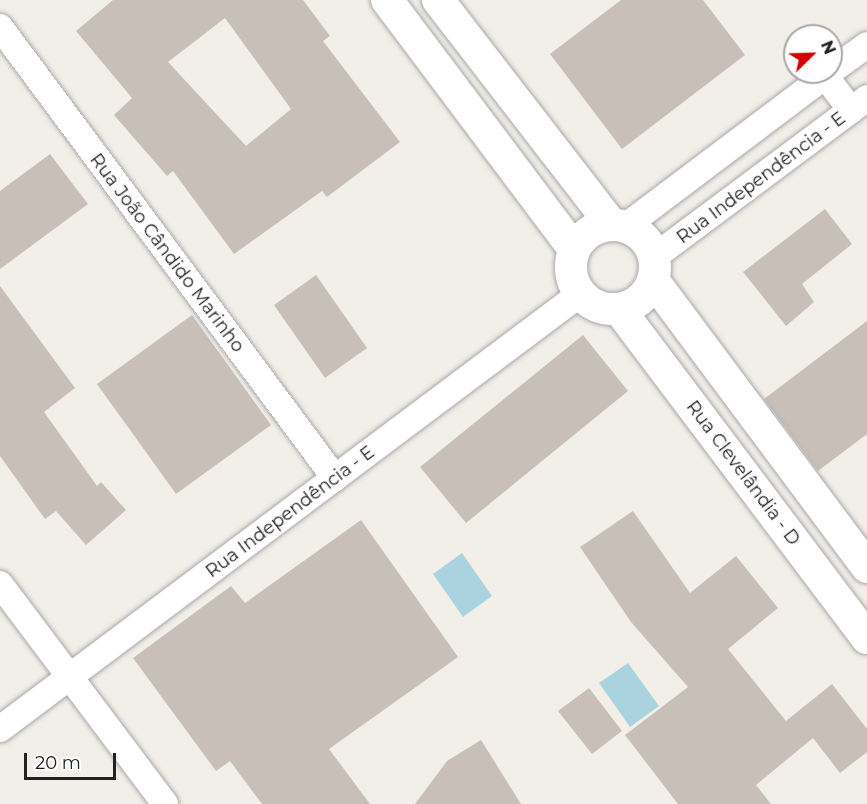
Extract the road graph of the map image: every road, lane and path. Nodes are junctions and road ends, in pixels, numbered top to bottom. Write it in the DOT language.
graph roads {
  1 [pos="387,0"];
  2 [pos="438,0"];
  3 [pos="0,27"];
  4 [pos="867,45"];
  5 [pos="843,63"];
  6 [pos="814,84"];
  7 [pos="840,84"];
  8 [pos="859,104"];
  9 [pos="618,225"];
  10 [pos="574,249"];
  11 [pos="654,268"];
  12 [pos="580,294"];
  13 [pos="619,309"];
  14 [pos="784,456"];
  15 [pos="335,478"];
  16 [pos="749,481"];
  17 [pos="867,567"];
  18 [pos="0,584"];
  19 [pos="867,638"];
  20 [pos="69,677"];
  21 [pos="0,729"];
  22 [pos="165,804"];
  1 -- 10 [label="street"];
  2 -- 9 [label="street"];
  3 -- 15 [label="street, Rua João Cândido Marinho"];
  4 -- 5 [label="street"];
  6 -- 9 [label="street"];
  7 -- 8 [label="street"];
  8 -- 11 [label="street, Rua Independência - E"];
  9 -- 10 [label="street"];
  9 -- 11 [label="street"];
  10 -- 12 [label="street"];
  11 -- 13 [label="street"];
  11 -- 14 [label="street"];
  12 -- 13 [label="street"];
  12 -- 15 [label="street, Rua Independência - E"];
  13 -- 16 [label="street, Rua Clevelândia - D"];
  14 -- 16 [label="street"];
  14 -- 17 [label="street"];
  15 -- 20 [label="street, Rua Independência - E"];
  16 -- 19 [label="street, Rua Clevelândia - D"];
  18 -- 20 [label="street"];
  20 -- 21 [label="street, Rua Independência - E"];
  20 -- 22 [label="street"];
}
